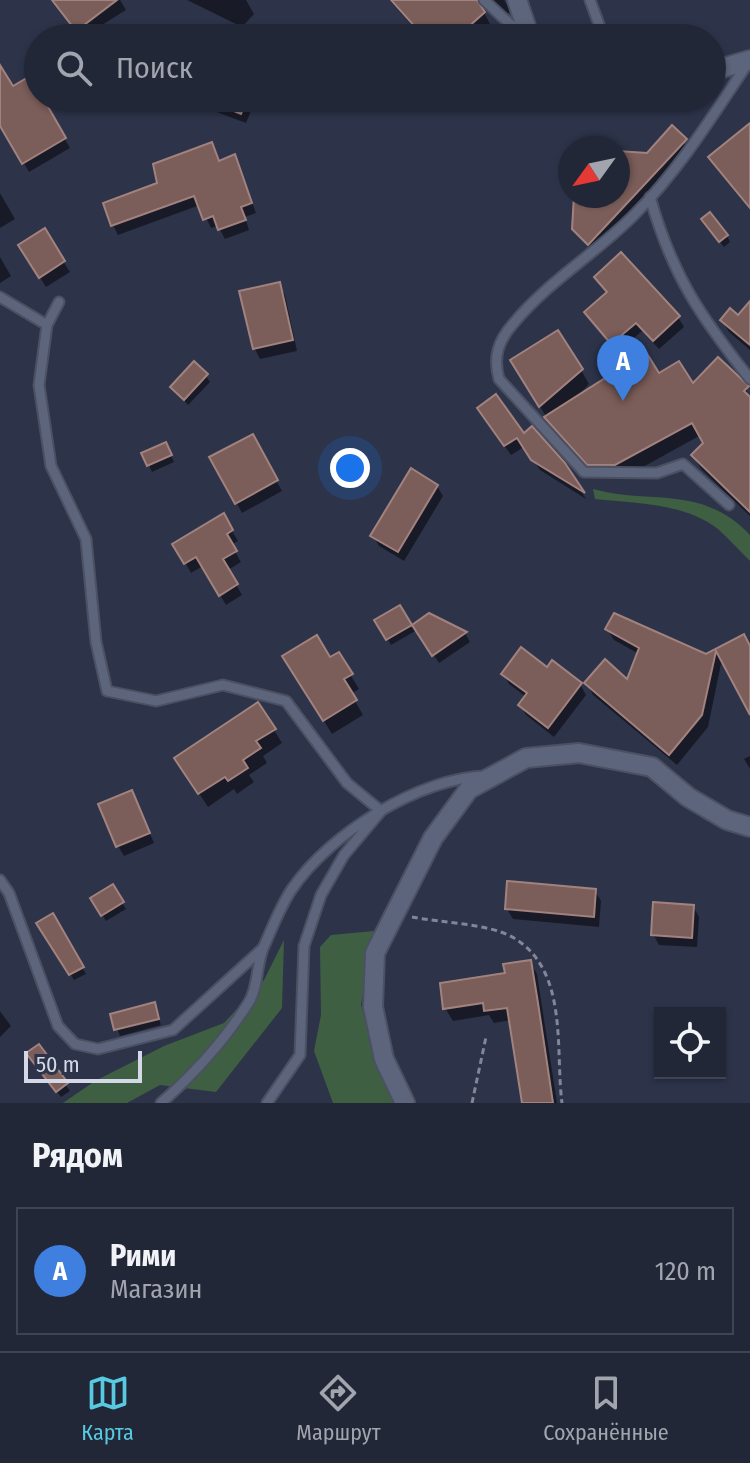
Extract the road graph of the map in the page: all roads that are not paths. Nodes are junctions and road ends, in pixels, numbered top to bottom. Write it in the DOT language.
graph roads {
  1 [pos="484,0"];
  2 [pos="517,0"];
  3 [pos="590,0"];
  4 [pos="511,24"];
  5 [pos="523,24"];
  6 [pos="599,24"];
  7 [pos="750,60"];
  8 [pos="726,67"];
  9 [pos="726,96"];
  10 [pos="715,112"];
  11 [pos="650,197"];
  12 [pos="0,297"];
  13 [pos="59,302"];
  14 [pos="47,325"];
  15 [pos="750,379"];
  16 [pos="729,505"];
  17 [pos="494,776"];
  18 [pos="381,811"];
  19 [pos="750,827"];
  20 [pos="0,880"];
  21 [pos="262,949"];
  22 [pos="161,1103"];
  23 [pos="267,1103"];
  24 [pos="405,1103"];
  1 -- 4 [label="lane"];
  2 -- 5 [label="street"];
  3 -- 6 [label="lane"];
  7 -- 8 [label="street"];
  7 -- 9 [label="lane"];
  10 -- 11 [label="lane"];
  11 -- 15 [label="lane"];
  11 -- 16 [label="lane"];
  12 -- 14 [label="lane"];
  13 -- 14 [label="lane"];
  14 -- 18 [label="lane"];
  17 -- 18 [label="lane"];
  17 -- 19 [label="street"];
  17 -- 24 [label="street"];
  18 -- 21 [label="lane"];
  18 -- 23 [label="lane"];
  20 -- 21 [label="lane"];
  21 -- 22 [label="lane"];
}
